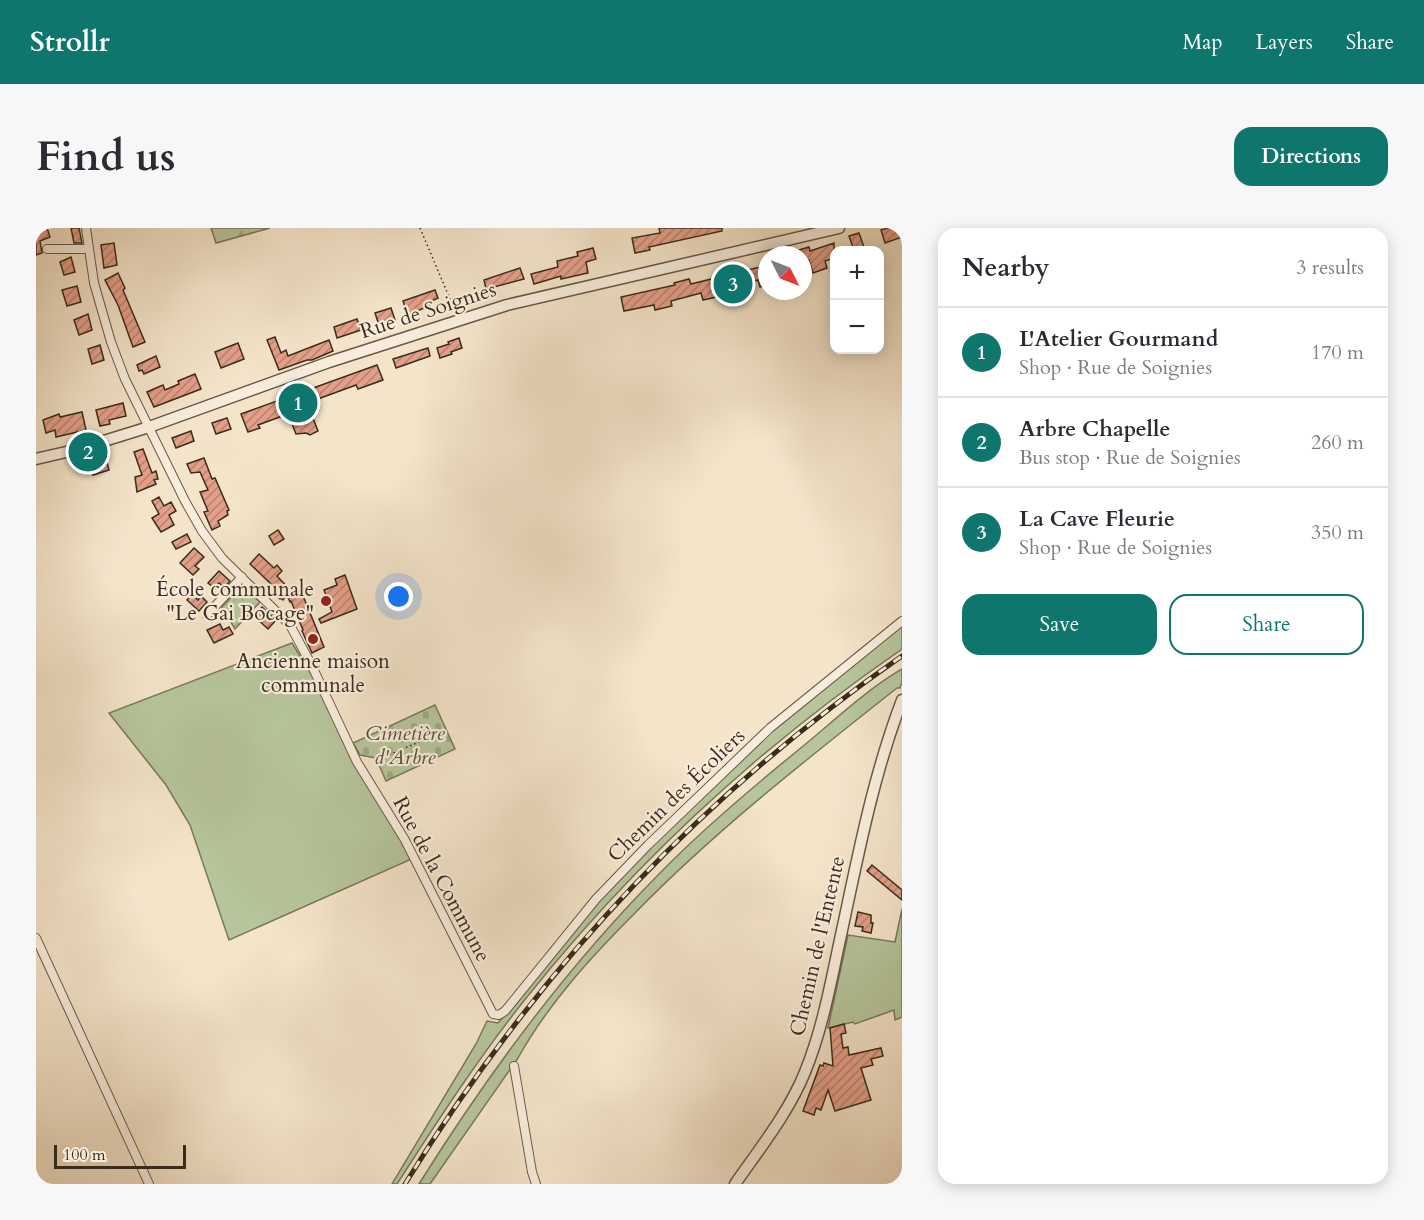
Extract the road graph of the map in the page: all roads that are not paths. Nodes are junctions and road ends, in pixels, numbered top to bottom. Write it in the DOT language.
graph roads {
  1 [pos="86,228"];
  2 [pos="839,228"];
  3 [pos="47,249"];
  4 [pos="89,249"];
  5 [pos="149,428"];
  6 [pos="36,459"];
  7 [pos="242,577"];
  8 [pos="207,615"];
  9 [pos="902,621"];
  10 [pos="902,700"];
  11 [pos="36,938"];
  12 [pos="496,1015"];
  13 [pos="514,1066"];
  14 [pos="149,1184"];
  15 [pos="536,1184"];
  16 [pos="735,1184"];
  1 -- 4 [label="street, Rue de la Commune"];
  2 -- 5 [label="street, Rue de Soignies"];
  3 -- 4 [label="street"];
  4 -- 5 [label="street, Rue de la Commune"];
  5 -- 6 [label="street, Rue de Soignies"];
  5 -- 7 [label="street, Rue de la Commune"];
  7 -- 8 [label="street"];
  7 -- 12 [label="street, Rue de la Commune"];
  9 -- 12 [label="street, Chemin des Écoliers"];
  10 -- 16 [label="street, Chemin de l'Entente"];
  11 -- 14 [label="street"];
  13 -- 15 [label="street"];
}
